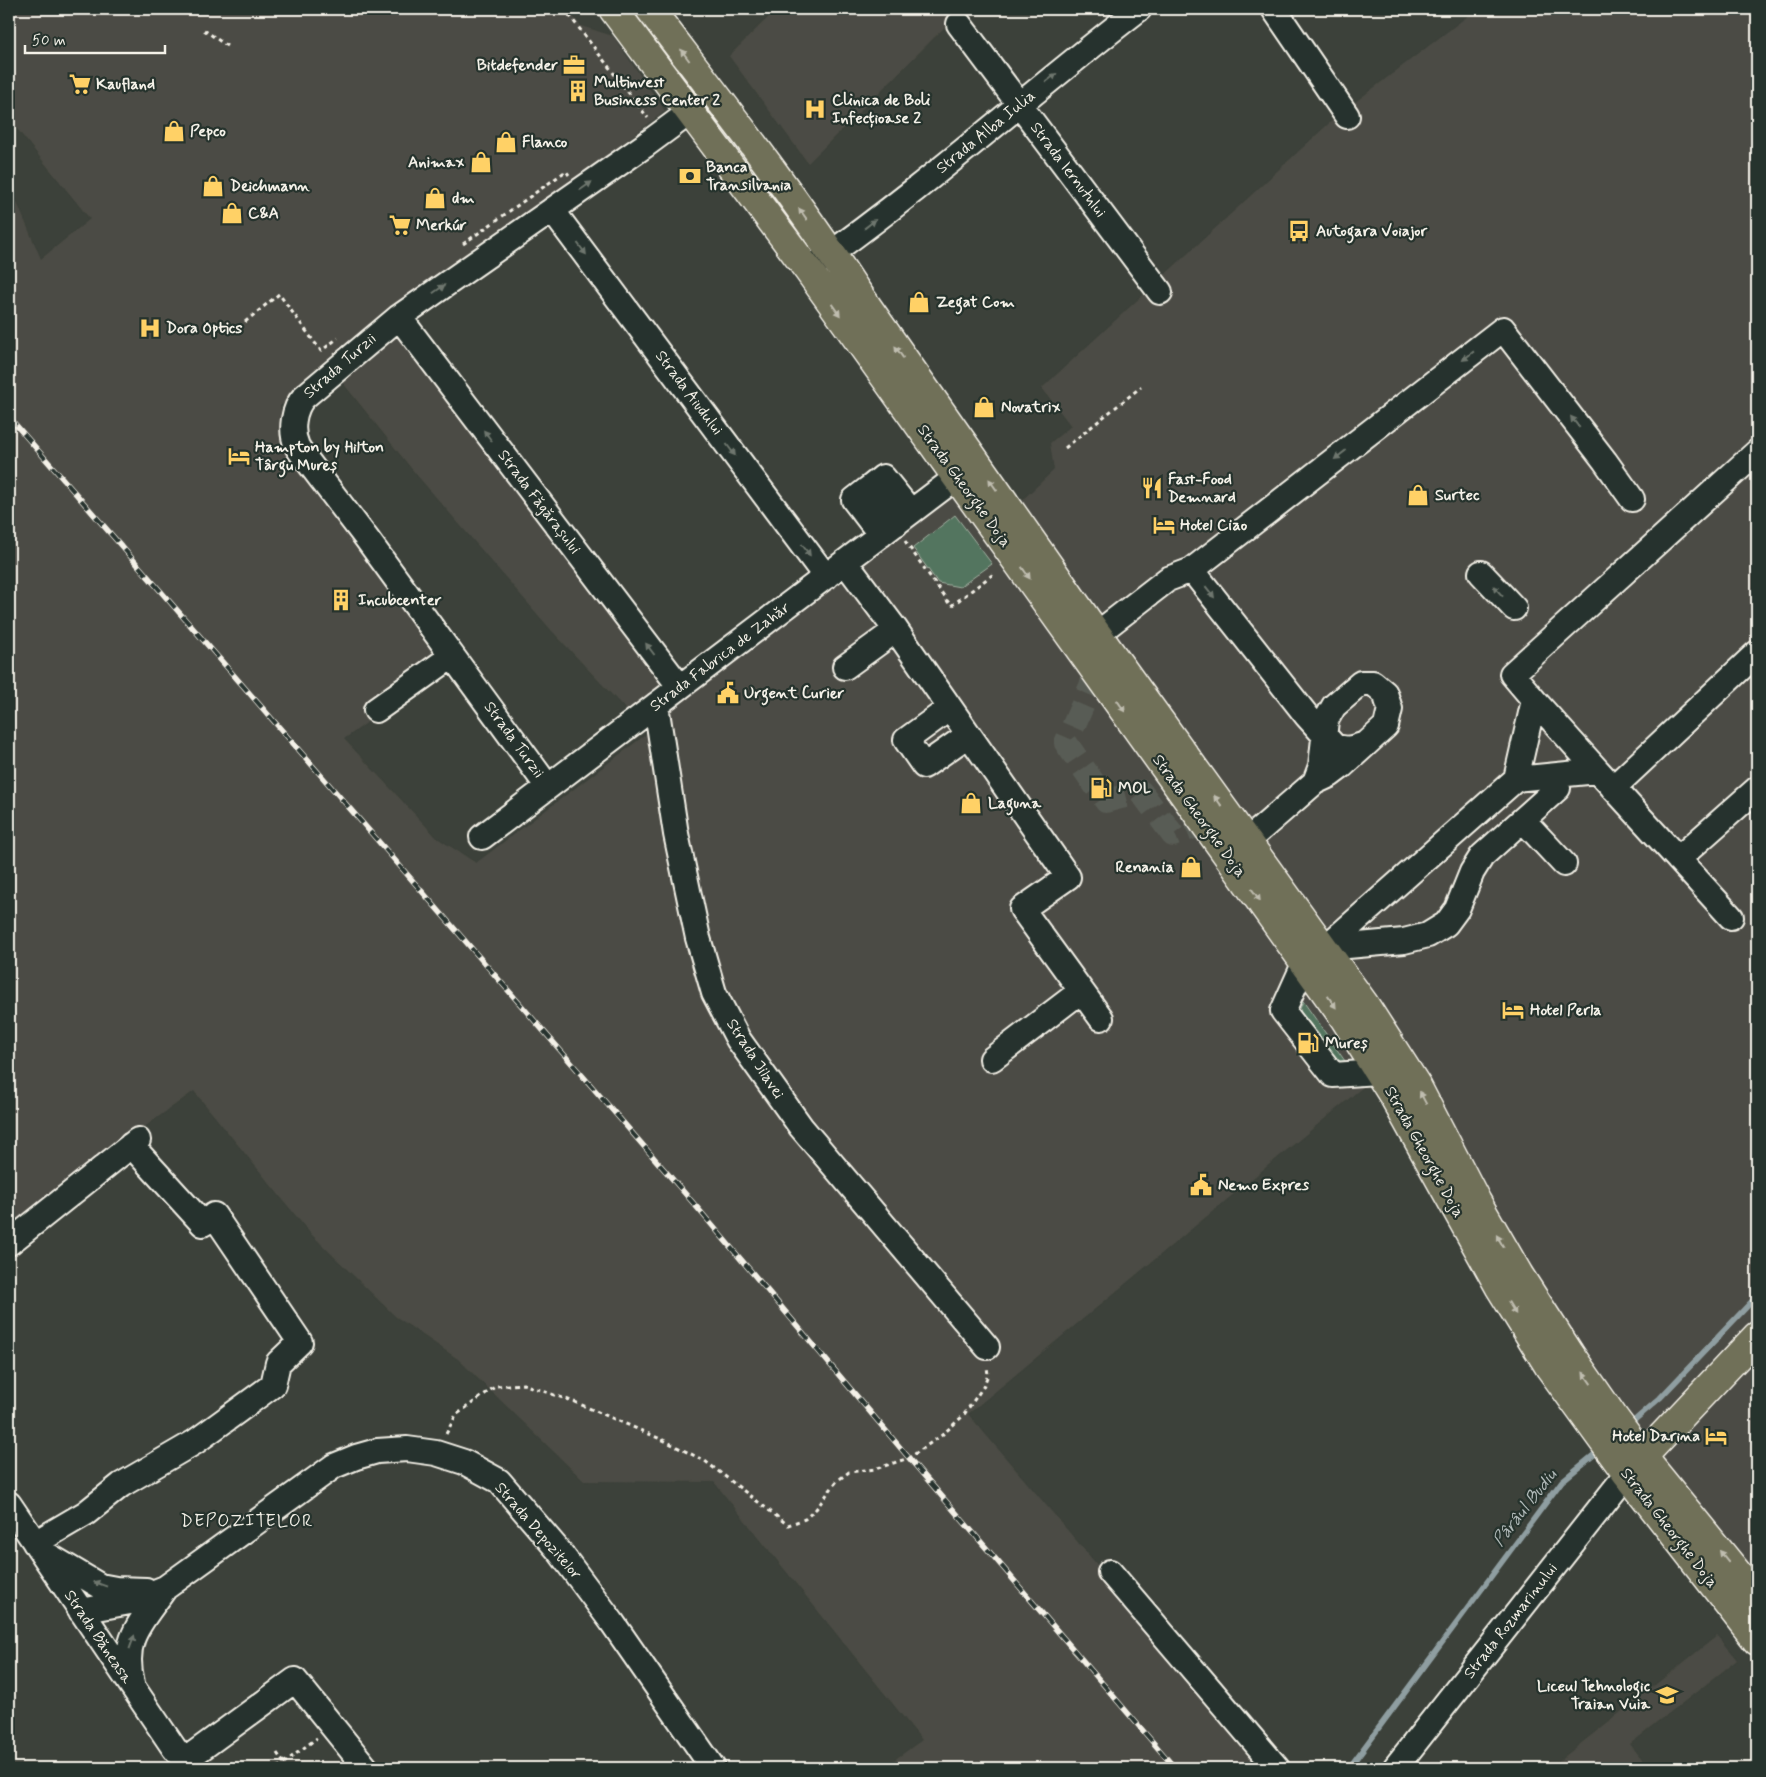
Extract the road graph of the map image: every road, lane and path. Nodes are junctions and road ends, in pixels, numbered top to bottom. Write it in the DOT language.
graph roads {
  1 [pos="613,9"];
  2 [pos="650,9"];
  3 [pos="1139,9"];
  4 [pos="1274,9"];
  5 [pos="569,15"];
  6 [pos="959,24"];
  7 [pos="204,30"];
  8 [pos="227,46"];
  9 [pos="1018,104"];
  10 [pos="690,112"];
  11 [pos="1347,116"];
  12 [pos="649,120"];
  13 [pos="570,177"];
  14 [pos="552,210"];
  15 [pos="458,248"];
  16 [pos="832,253"];
  17 [pos="808,270"];
  18 [pos="1160,292"];
  19 [pos="399,317"];
  20 [pos="245,322"];
  21 [pos="344,334"];
  22 [pos="1140,387"];
  23 [pos="1065,448"];
  24 [pos="1757,452"];
  25 [pos="957,477"];
  26 [pos="1632,499"];
  27 [pos="898,528"];
  28 [pos="845,562"];
  29 [pos="1002,568"];
  30 [pos="1192,570"];
  31 [pos="1481,573"];
  32 [pos="826,577"];
  33 [pos="1514,608"];
  34 [pos="896,630"];
  35 [pos="1097,634"];
  36 [pos="1757,653"];
  37 [pos="452,656"];
  38 [pos="845,667"];
  39 [pos="680,687"];
  40 [pos="1534,700"];
  41 [pos="656,705"];
  42 [pos="950,708"];
  43 [pos="376,710"];
  44 [pos="968,734"];
  45 [pos="1325,736"];
  46 [pos="1366,744"];
  47 [pos="1598,771"];
  48 [pos="1516,779"];
  49 [pos="1315,782"];
  50 [pos="548,787"];
  51 [pos="1558,788"];
  52 [pos="1614,788"];
  53 [pos="1757,789"];
  54 [pos="1523,820"];
  55 [pos="482,837"];
  56 [pos="1247,841"];
  57 [pos="1678,859"];
  58 [pos="1564,864"];
  59 [pos="1730,917"];
  60 [pos="1315,955"];
  61 [pos="1081,991"];
  62 [pos="1101,1018"];
  63 [pos="992,1059"];
  64 [pos="1378,1072"];
  65 [pos="9,1243"];
  66 [pos="1757,1336"];
  67 [pos="987,1347"];
  68 [pos="1606,1426"];
  69 [pos="436,1453"];
  70 [pos="1631,1460"];
  71 [pos="9,1504"];
  72 [pos="37,1547"];
  73 [pos="1110,1572"];
  74 [pos="165,1588"];
  75 [pos="1757,1597"];
  76 [pos="80,1611"];
  77 [pos="1757,1641"];
  78 [pos="134,1689"];
  79 [pos="319,1737"];
  80 [pos="277,1753"];
  81 [pos="284,1763"];
  82 [pos="187,1764"];
  83 [pos="277,1768"];
  84 [pos="366,1768"];
  85 [pos="713,1768"];
  86 [pos="1277,1768"];
  87 [pos="1395,1768"];
  1 -- 10 [label="main road, Strada Gheorghe Doja"];
  16 -- 2 [label="main road, Strada Gheorghe Doja, one-way"];
  9 -- 3 [label="street, Strada Alba Iulia, one-way"];
  4 -- 11 [label="street"];
  5 -- 12 [label="path"];
  6 -- 9 [label="street, Strada Iernutului"];
  7 -- 8 [label="path"];
  16 -- 9 [label="street, Strada Alba Iulia, one-way"];
  9 -- 18 [label="street, Strada Iernutului"];
  14 -- 10 [label="street, Strada Turzii, one-way"];
  10 -- 17 [label="main road, Strada Gheorghe Doja"];
  13 -- 15 [label="path"];
  19 -- 14 [label="street, Strada Turzii, one-way"];
  14 -- 32 [label="street, Strada Aiudului, one-way"];
  16 -- 17 [label="street, Strada Alba Iulia"];
  35 -- 16 [label="main road, Strada Gheorghe Doja, one-way"];
  17 -- 25 [label="main road, Strada Gheorghe Doja, one-way"];
  19 -- 37 [label="street, Strada Turzii"];
  39 -- 19 [label="street, Strada Făgărașului, one-way"];
  20 -- 21 [label="path"];
  22 -- 23 [label="path"];
  24 -- 40 [label="street"];
  25 -- 27 [label="street, Strada Fabrica de Zahăr"];
  25 -- 60 [label="main road, Strada Gheorghe Doja, one-way"];
  26 -- 30 [label="street, one-way"];
  27 -- 27 [label="street"];
  27 -- 28 [label="street, Strada Fabrica de Zahăr"];
  27 -- 29 [label="path"];
  28 -- 32 [label="street, Strada Fabrica de Zahăr"];
  28 -- 34 [label="street"];
  30 -- 35 [label="street"];
  30 -- 45 [label="street, one-way"];
  33 -- 31 [label="street, one-way"];
  32 -- 39 [label="street, Strada Fabrica de Zahăr"];
  34 -- 38 [label="street"];
  34 -- 42 [label="street"];
  56 -- 35 [label="main road, Strada Gheorghe Doja, one-way"];
  36 -- 52 [label="street"];
  37 -- 43 [label="street"];
  37 -- 50 [label="street, Strada Turzii"];
  39 -- 41 [label="street, Strada Fabrica de Zahăr"];
  40 -- 47 [label="street"];
  40 -- 48 [label="street"];
  41 -- 50 [label="street, Strada Fabrica de Zahăr"];
  41 -- 67 [label="street, Strada Jilavei"];
  42 -- 44 [label="street"];
  42 -- 44 [label="street"];
  44 -- 61 [label="street"];
  45 -- 46 [label="street"];
  45 -- 46 [label="street"];
  45 -- 49 [label="street"];
  46 -- 49 [label="street"];
  47 -- 48 [label="street"];
  47 -- 52 [label="street"];
  48 -- 60 [label="street"];
  49 -- 56 [label="street"];
  50 -- 55 [label="street, Strada Fabrica de Zahăr"];
  51 -- 54 [label="street"];
  52 -- 57 [label="street"];
  53 -- 57 [label="street"];
  54 -- 58 [label="street"];
  54 -- 60 [label="street"];
  56 -- 60 [label="main road, Strada Gheorghe Doja"];
  57 -- 59 [label="street"];
  60 -- 64 [label="main road, Strada Gheorghe Doja, one-way"];
  60 -- 64 [label="street"];
  68 -- 60 [label="main road, Strada Gheorghe Doja, one-way"];
  61 -- 62 [label="street"];
  61 -- 63 [label="street"];
  64 -- 68 [label="main road, Strada Gheorghe Doja, one-way"];
  65 -- 72 [label="street"];
  66 -- 70 [label="main road"];
  67 -- 69 [label="path"];
  68 -- 70 [label="main road, Strada Gheorghe Doja"];
  69 -- 74 [label="street, Strada Depozitelor"];
  69 -- 85 [label="street, Strada Depozitelor"];
  75 -- 70 [label="main road, Strada Gheorghe Doja, one-way"];
  70 -- 77 [label="main road, Strada Gheorghe Doja"];
  70 -- 87 [label="street, Strada Rozmarinului"];
  71 -- 72 [label="street, Strada Băneasa"];
  74 -- 72 [label="street, one-way"];
  72 -- 76 [label="street, Strada Băneasa"];
  73 -- 86 [label="street"];
  74 -- 76 [label="street, Strada Depozitelor"];
  78 -- 74 [label="street, Strada Depozitelor, one-way"];
  76 -- 78 [label="street, Strada Băneasa"];
  78 -- 82 [label="street, Strada Băneasa"];
  79 -- 81 [label="path"];
  80 -- 81 [label="path"];
  81 -- 83 [label="path"];
  82 -- 84 [label="street"];
}
